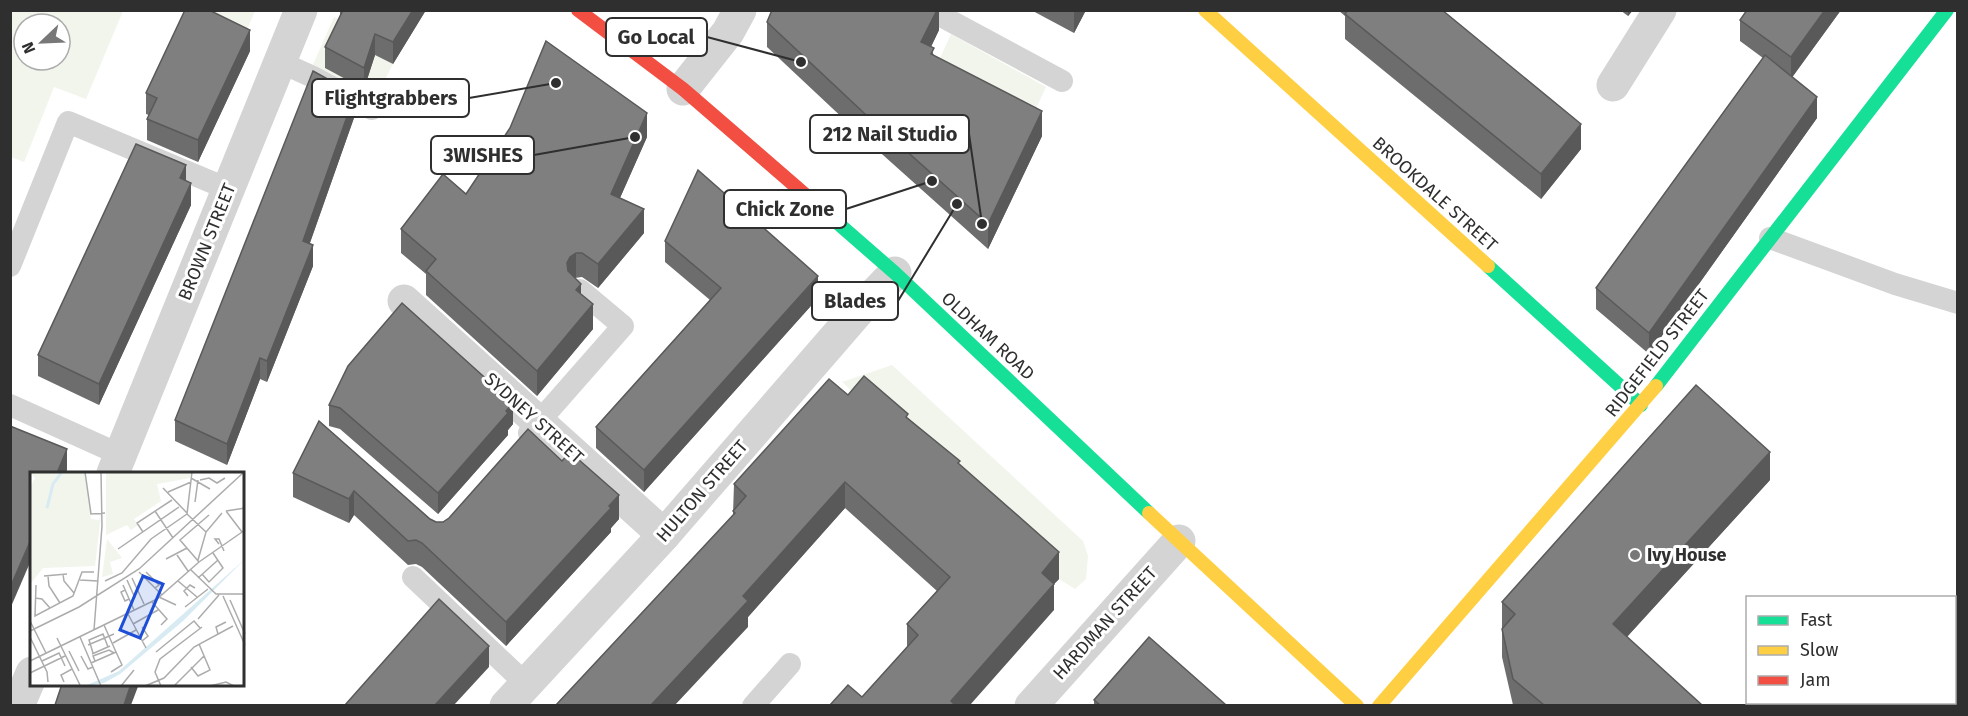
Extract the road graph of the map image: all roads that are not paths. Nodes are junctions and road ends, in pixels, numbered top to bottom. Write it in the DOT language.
graph roads {
  1 [pos="301,10"];
  2 [pos="578,10"];
  3 [pos="740,10"];
  4 [pos="930,10"];
  5 [pos="1205,10"];
  6 [pos="1660,10"];
  7 [pos="1947,10"];
  8 [pos="280,62"];
  9 [pos="1062,81"];
  10 [pos="1613,85"];
  11 [pos="683,89"];
  12 [pos="372,109"];
  13 [pos="228,189"];
  14 [pos="1770,238"];
  15 [pos="10,266"];
  16 [pos="895,273"];
  17 [pos="580,290"];
  18 [pos="404,302"];
  19 [pos="1958,303"];
  20 [pos="10,405"];
  21 [pos="1641,405"];
  22 [pos="538,422"];
  23 [pos="515,448"];
  24 [pos="117,464"];
  25 [pos="664,535"];
  26 [pos="1179,541"];
  27 [pos="413,577"];
  28 [pos="790,664"];
  29 [pos="30,678"];
  30 [pos="516,695"];
  31 [pos="18,705"];
  32 [pos="753,705"];
  33 [pos="1031,705"];
  34 [pos="1357,705"];
  35 [pos="1379,705"];
  1 -- 8 [label="street, BROWN STREET"];
  2 -- 11 [label="main road, OLDHAM ROAD"];
  3 -- 11 [label="street"];
  4 -- 9 [label="lane"];
  5 -- 21 [label="main road, BROOKDALE STREET"];
  6 -- 10 [label="street"];
  7 -- 14 [label="main road, RIDGEFIELD STREET"];
  8 -- 12 [label="lane"];
  8 -- 13 [label="street, BROWN STREET"];
  11 -- 16 [label="main road, OLDHAM ROAD"];
  13 -- 15 [label="lane"];
  13 -- 24 [label="street, BROWN STREET"];
  14 -- 19 [label="lane"];
  14 -- 21 [label="main road, RIDGEFIELD STREET"];
  16 -- 25 [label="street, HULTON STREET"];
  16 -- 26 [label="main road, OLDHAM ROAD"];
  17 -- 22 [label="lane"];
  18 -- 22 [label="street, SYDNEY STREET"];
  20 -- 24 [label="lane"];
  21 -- 35 [label="main road, RIDGEFIELD STREET"];
  22 -- 23 [label="lane"];
  22 -- 25 [label="street, SYDNEY STREET"];
  25 -- 30 [label="street, HULTON STREET"];
  26 -- 33 [label="street, HARDMAN STREET"];
  26 -- 34 [label="main road, OLDHAM ROAD"];
  27 -- 30 [label="lane"];
  28 -- 32 [label="lane"];
  29 -- 31 [label="street"];
}
